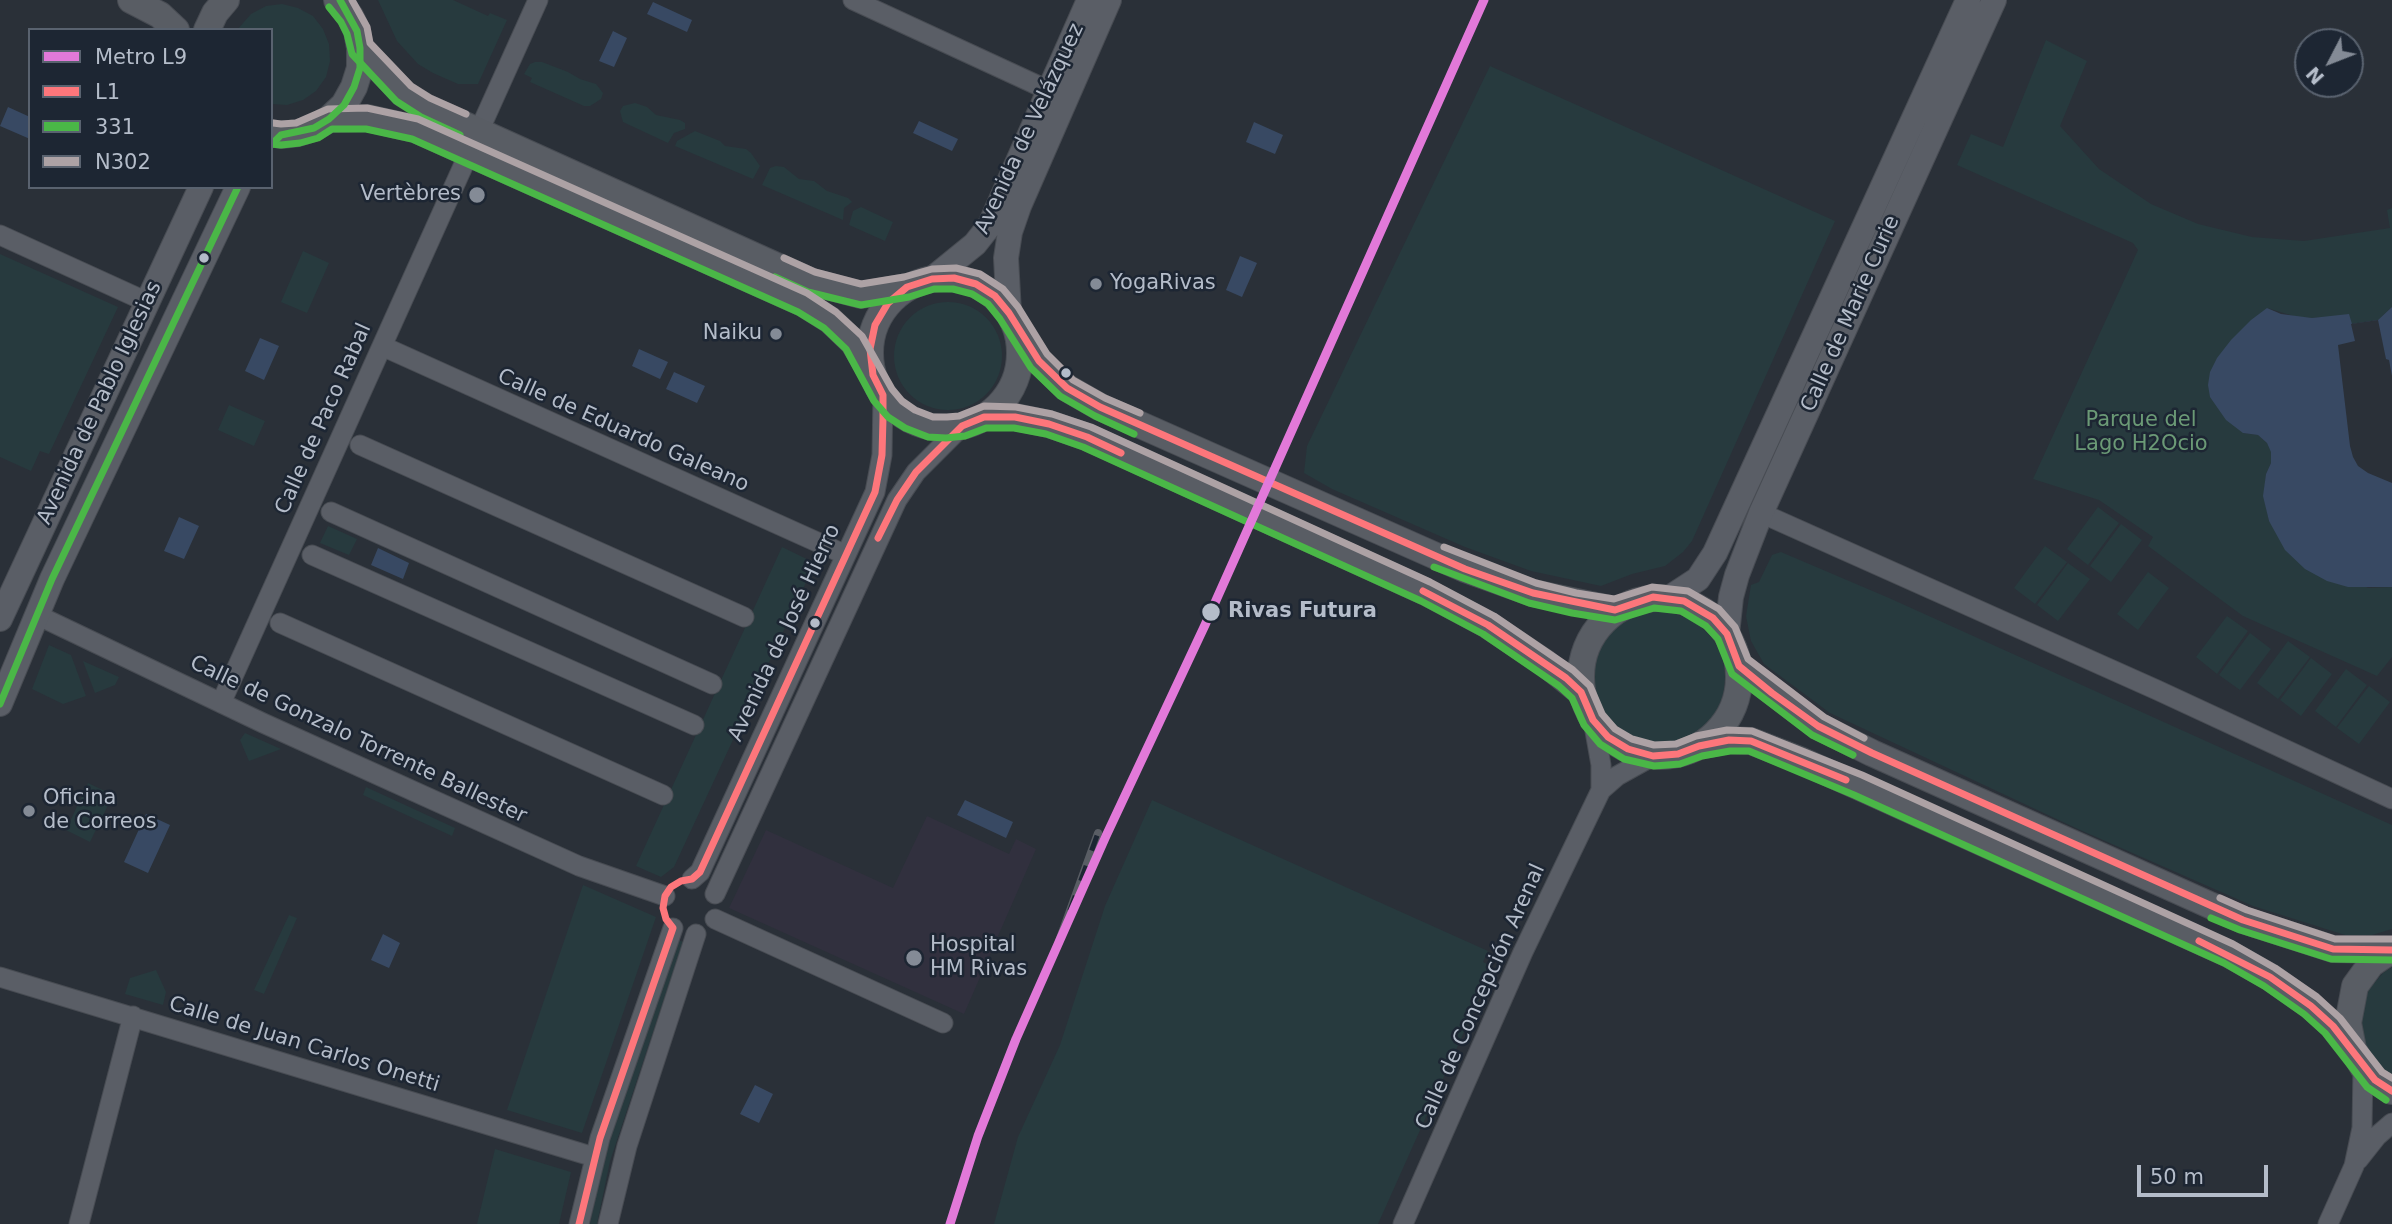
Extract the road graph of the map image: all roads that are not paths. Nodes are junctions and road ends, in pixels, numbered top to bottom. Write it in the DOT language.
graph roads {
  1 [pos="131,0"];
  2 [pos="226,0"];
  3 [pos="538,0"];
  4 [pos="853,0"];
  5 [pos="1089,0"];
  6 [pos="1109,0"];
  7 [pos="1968,0"];
  8 [pos="1994,0"];
  9 [pos="339,1"];
  10 [pos="174,28"];
  11 [pos="208,28"];
  12 [pos="360,48"];
  13 [pos="1050,90"];
  14 [pos="329,119"];
  15 [pos="275,138"];
  16 [pos="474,142"];
  17 [pos="200,189"];
  18 [pos="237,189"];
  19 [pos="0,235"];
  20 [pos="920,283"];
  21 [pos="147,302"];
  22 [pos="1012,319"];
  23 [pos="382,346"];
  24 [pos="878,385"];
  25 [pos="973,422"];
  26 [pos="360,445"];
  27 [pos="331,512"];
  28 [pos="1761,513"];
  29 [pos="312,555"];
  30 [pos="846,555"];
  31 [pos="1670,598"];
  32 [pos="2,608"];
  33 [pos="1615,610"];
  34 [pos="37,615"];
  35 [pos="744,617"];
  36 [pos="280,623"];
  37 [pos="1727,634"];
  38 [pos="1739,666"];
  39 [pos="712,684"];
  40 [pos="1581,692"];
  41 [pos="221,703"];
  42 [pos="0,704"];
  43 [pos="1593,720"];
  44 [pos="694,725"];
  45 [pos="1699,746"];
  46 [pos="1653,756"];
  47 [pos="1601,790"];
  48 [pos="663,795"];
  49 [pos="2392,799"];
  50 [pos="692,879"];
  51 [pos="715,894"];
  52 [pos="665,896"];
  53 [pos="715,919"];
  54 [pos="673,928"];
  55 [pos="696,934"];
  56 [pos="2391,950"];
  57 [pos="0,977"];
  58 [pos="132,1016"];
  59 [pos="943,1023"];
  60 [pos="2358,1058"];
  61 [pos="2392,1091"];
  62 [pos="2392,1123"];
  63 [pos="594,1157"];
  64 [pos="2354,1166"];
  65 [pos="85,1223"];
  66 [pos="579,1224"];
  67 [pos="608,1224"];
  68 [pos="1403,1224"];
  69 [pos="2328,1224"];
  1 -- 10 [label="main road"];
  2 -- 11 [label="main road"];
  3 -- 16 [label="street, Calle de Paco Rabal"];
  4 -- 13 [label="street"];
  5 -- 13 [label="street, Avenida de Velázquez"];
  6 -- 22 [label="street, Avenida de Velázquez"];
  7 -- 31 [label="street, Calle de Marie Curie"];
  8 -- 28 [label="street, Calle de Marie Curie"];
  9 -- 12 [label="main road"];
  12 -- 14 [label="main road"];
  12 -- 16 [label="main road"];
  13 -- 20 [label="street, Avenida de Velázquez"];
  14 -- 15 [label="main road"];
  14 -- 16 [label="main road"];
  16 -- 20 [label="main road"];
  16 -- 23 [label="street, Calle de Paco Rabal"];
  16 -- 24 [label="main road"];
  17 -- 21 [label="street, Avenida de Pablo Iglesias"];
  18 -- 34 [label="street, Avenida de Pablo Iglesias"];
  19 -- 21 [label="street"];
  20 -- 22 [label="main road"];
  20 -- 24 [label="main road"];
  21 -- 32 [label="street, Avenida de Pablo Iglesias"];
  22 -- 25 [label="main road"];
  22 -- 33 [label="main road"];
  23 -- 30 [label="street, Calle de Eduardo Galeano"];
  23 -- 41 [label="street, Calle de Paco Rabal"];
  24 -- 25 [label="main road"];
  24 -- 30 [label="street, Avenida de José Hierro"];
  25 -- 40 [label="main road"];
  25 -- 51 [label="street"];
  26 -- 35 [label="street"];
  27 -- 39 [label="street"];
  28 -- 37 [label="street, Calle de Marie Curie"];
  28 -- 49 [label="street"];
  29 -- 44 [label="street"];
  30 -- 50 [label="street, Avenida de José Hierro"];
  31 -- 33 [label="main road"];
  31 -- 37 [label="main road"];
  33 -- 40 [label="main road"];
  34 -- 41 [label="street, Calle de Gonzalo Torrente Ballester"];
  34 -- 42 [label="street, Avenida de Pablo Iglesias"];
  36 -- 48 [label="street"];
  37 -- 38 [label="main road"];
  38 -- 45 [label="main road"];
  38 -- 56 [label="main road"];
  40 -- 43 [label="main road"];
  41 -- 52 [label="street, Calle de Gonzalo Torrente Ballester"];
  43 -- 46 [label="main road"];
  43 -- 47 [label="street, Calle de Concepción Arenal"];
  45 -- 46 [label="main road"];
  45 -- 60 [label="main road"];
  46 -- 47 [label="street, Calle de Concepción Arenal"];
  47 -- 68 [label="street, Calle de Concepción Arenal"];
  50 -- 51 [label="street"];
  50 -- 52 [label="street"];
  51 -- 53 [label="street"];
  52 -- 54 [label="street"];
  53 -- 55 [label="street"];
  53 -- 59 [label="street"];
  54 -- 55 [label="street"];
  54 -- 63 [label="street"];
  55 -- 67 [label="street"];
  56 -- 60 [label="main road"];
  57 -- 58 [label="street, Calle de Juan Carlos Onetti"];
  58 -- 63 [label="street, Calle de Juan Carlos Onetti"];
  58 -- 65 [label="street"];
  60 -- 61 [label="main road"];
  60 -- 64 [label="street"];
  62 -- 64 [label="street"];
  63 -- 66 [label="street"];
  64 -- 69 [label="street"];
}
